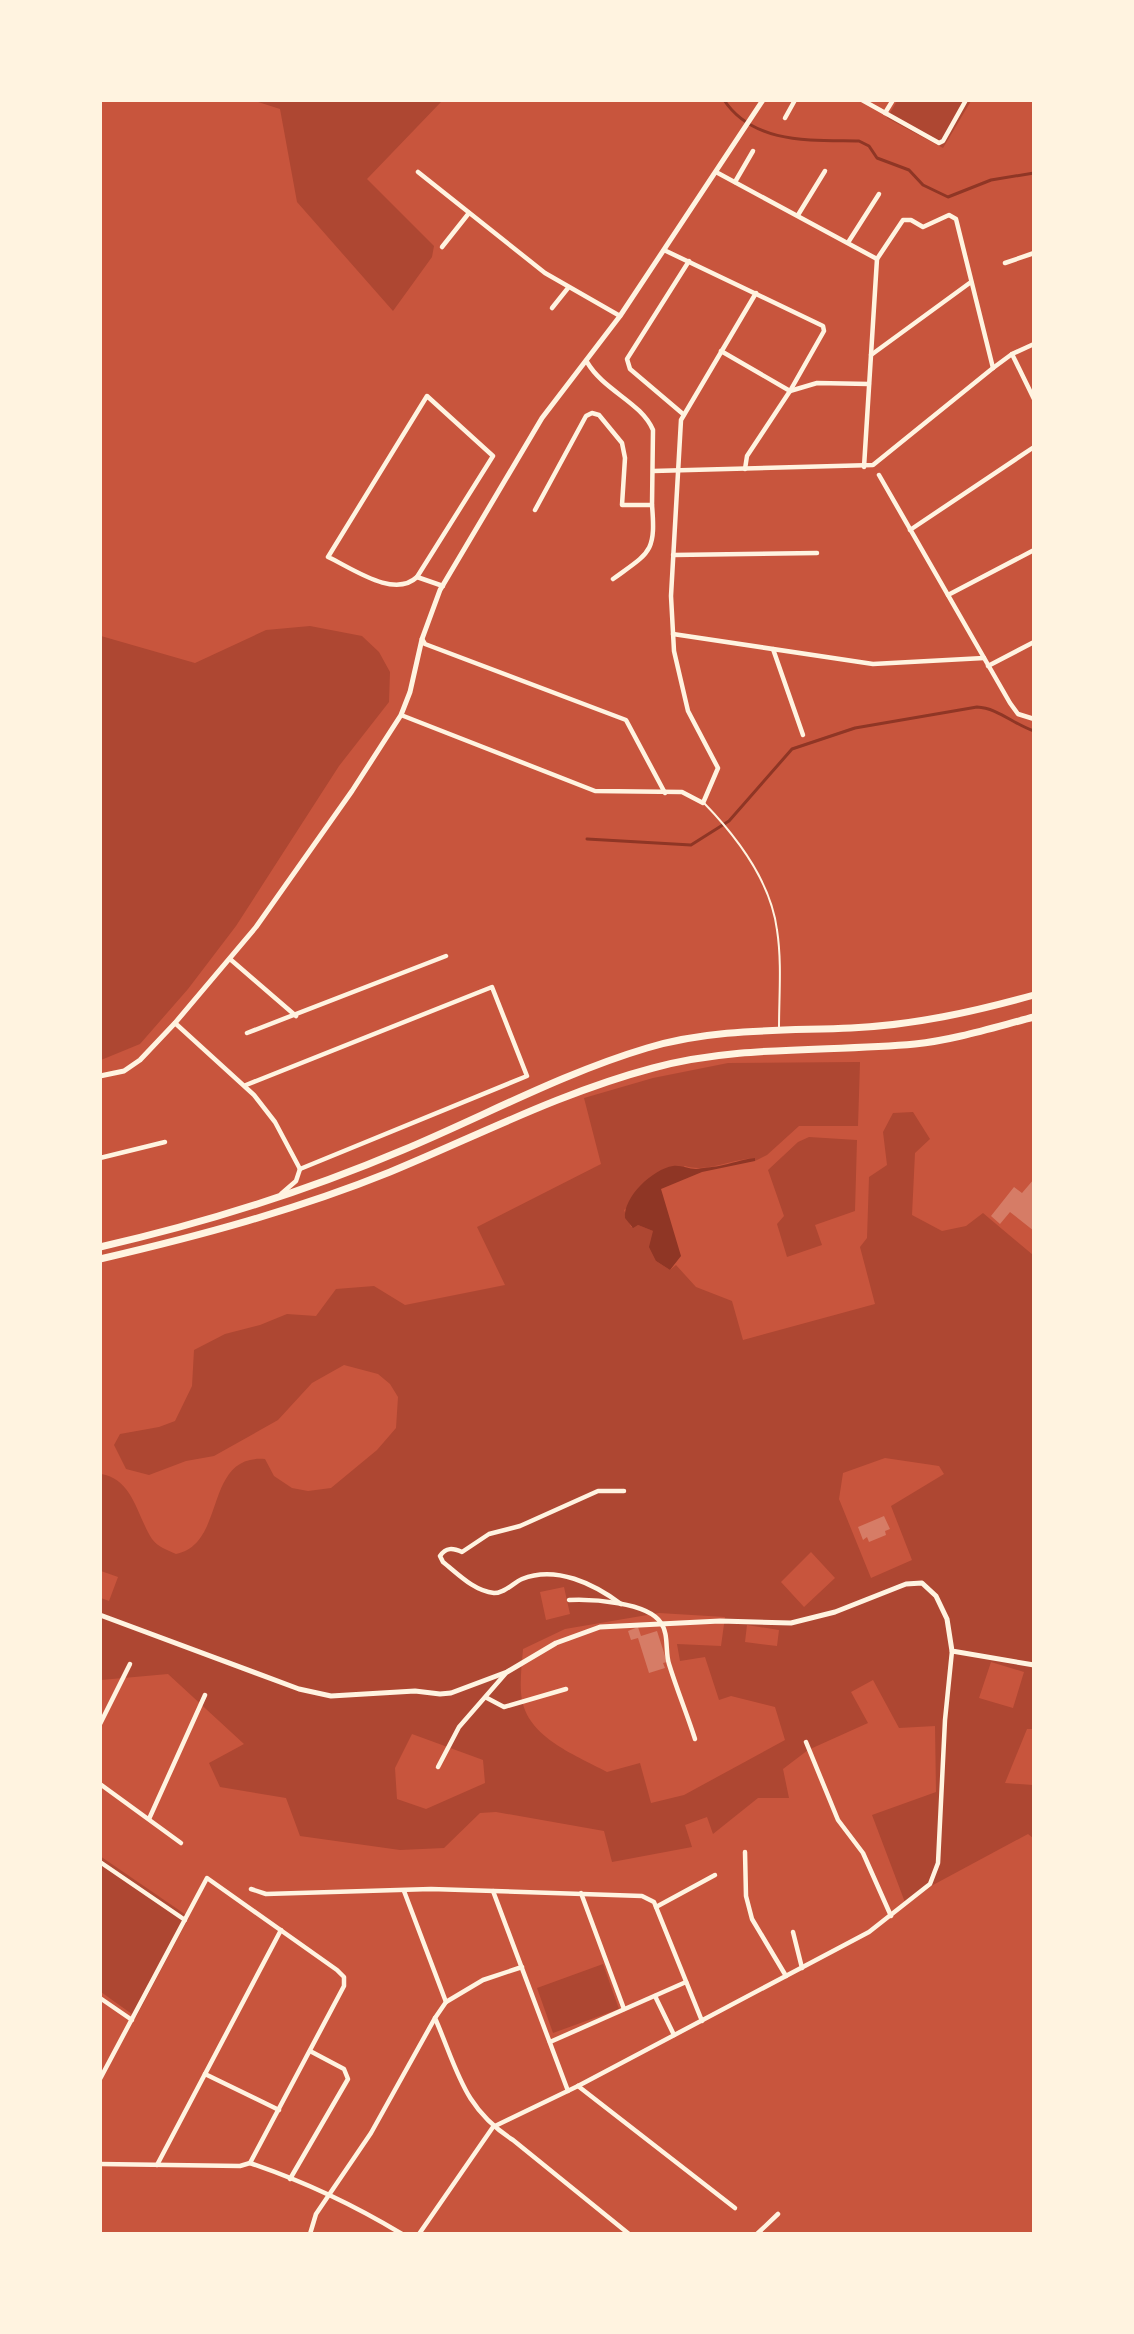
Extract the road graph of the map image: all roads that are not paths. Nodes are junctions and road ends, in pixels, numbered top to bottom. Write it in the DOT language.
graph roads {
  1 [pos="795,100"];
  2 [pos="862,100"];
  3 [pos="893,100"];
  4 [pos="966,100"];
  5 [pos="762,101"];
  6 [pos="885,113"];
  7 [pos="784,118"];
  8 [pos="753,151"];
  9 [pos="418,171"];
  10 [pos="825,171"];
  11 [pos="716,172"];
  12 [pos="735,182"];
  13 [pos="879,194"];
  14 [pos="469,213"];
  15 [pos="798,215"];
  16 [pos="849,241"];
  17 [pos="442,247"];
  18 [pos="664,250"];
  19 [pos="1034,253"];
  20 [pos="878,259"];
  21 [pos="689,261"];
  22 [pos="1005,263"];
  23 [pos="972,282"];
  24 [pos="568,288"];
  25 [pos="756,293"];
  26 [pos="552,308"];
  27 [pos="620,316"];
  28 [pos="1034,344"];
  29 [pos="721,351"];
  30 [pos="1012,354"];
  31 [pos="871,355"];
  32 [pos="587,362"];
  33 [pos="993,368"];
  34 [pos="868,384"];
  35 [pos="790,390"];
  36 [pos="1034,399"];
  37 [pos="683,414"];
  38 [pos="1034,447"];
  39 [pos="864,467"];
  40 [pos="746,469"];
  41 [pos="677,470"];
  42 [pos="653,471"];
  43 [pos="879,475"];
  44 [pos="652,505"];
  45 [pos="535,510"];
  46 [pos="910,530"];
  47 [pos="1034,550"];
  48 [pos="817,553"];
  49 [pos="673,555"];
  50 [pos="417,577"];
  51 [pos="613,579"];
  52 [pos="442,586"];
  53 [pos="948,595"];
  54 [pos="673,634"];
  55 [pos="422,639"];
  56 [pos="1034,642"];
  57 [pos="773,650"];
  58 [pos="984,658"];
  59 [pos="988,666"];
  60 [pos="401,715"];
  61 [pos="1034,719"];
  62 [pos="803,735"];
  63 [pos="665,793"];
  64 [pos="704,803"];
  65 [pos="446,956"];
  66 [pos="230,959"];
  67 [pos="1034,995"];
  68 [pos="296,1016"];
  69 [pos="1034,1017"];
  70 [pos="175,1023"];
  71 [pos="779,1031"];
  72 [pos="248,1033"];
  73 [pos="100,1077"];
  74 [pos="246,1084"];
  75 [pos="165,1142"];
  76 [pos="100,1158"];
  77 [pos="300,1169"];
  78 [pos="268,1202"];
  79 [pos="100,1247"];
  80 [pos="100,1259"];
  81 [pos="624,1491"];
  82 [pos="569,1600"];
  83 [pos="621,1604"];
  84 [pos="100,1615"];
  85 [pos="662,1623"];
  86 [pos="952,1651"];
  87 [pos="130,1664"];
  88 [pos="1034,1665"];
  89 [pos="507,1672"];
  90 [pos="566,1689"];
  91 [pos="205,1695"];
  92 [pos="487,1698"];
  93 [pos="100,1724"];
  94 [pos="694,1739"];
  95 [pos="806,1742"];
  96 [pos="438,1767"];
  97 [pos="100,1784"];
  98 [pos="148,1819"];
  99 [pos="182,1843"];
  100 [pos="745,1852"];
  101 [pos="100,1862"];
  102 [pos="716,1875"];
  103 [pos="251,1889"];
  104 [pos="404,1891"];
  105 [pos="493,1891"];
  106 [pos="581,1893"];
  107 [pos="656,1907"];
  108 [pos="891,1916"];
  109 [pos="185,1920"];
  110 [pos="281,1930"];
  111 [pos="793,1932"];
  112 [pos="522,1967"];
  113 [pos="802,1968"];
  114 [pos="786,1976"];
  115 [pos="686,1982"];
  116 [pos="655,1996"];
  117 [pos="100,1998"];
  118 [pos="446,2002"];
  119 [pos="624,2009"];
  120 [pos="435,2018"];
  121 [pos="132,2020"];
  122 [pos="702,2021"];
  123 [pos="674,2035"];
  124 [pos="550,2042"];
  125 [pos="310,2051"];
  126 [pos="205,2074"];
  127 [pos="100,2079"];
  128 [pos="578,2086"];
  129 [pos="568,2091"];
  130 [pos="279,2110"];
  131 [pos="493,2127"];
  132 [pos="250,2163"];
  133 [pos="100,2164"];
  134 [pos="158,2165"];
  135 [pos="290,2179"];
  136 [pos="329,2193"];
  137 [pos="735,2208"];
  138 [pos="778,2214"];
  139 [pos="627,2233"];
  140 [pos="310,2234"];
  141 [pos="402,2234"];
  142 [pos="419,2234"];
  143 [pos="757,2234"];
  1 -- 7 [label="street"];
  2 -- 6 [label="street"];
  3 -- 6 [label="street"];
  4 -- 6 [label="street"];
  5 -- 11 [label="street"];
  8 -- 12 [label="street"];
  9 -- 14 [label="street"];
  10 -- 15 [label="street"];
  11 -- 12 [label="street"];
  11 -- 18 [label="street"];
  12 -- 15 [label="street"];
  13 -- 16 [label="street"];
  14 -- 17 [label="street"];
  14 -- 24 [label="street"];
  15 -- 16 [label="street"];
  16 -- 20 [label="street"];
  18 -- 21 [label="street"];
  18 -- 27 [label="street"];
  19 -- 22 [label="street"];
  20 -- 23 [label="street"];
  20 -- 31 [label="street"];
  21 -- 25 [label="street"];
  21 -- 37 [label="street"];
  23 -- 31 [label="street"];
  23 -- 33 [label="street"];
  24 -- 26 [label="street"];
  24 -- 27 [label="street"];
  25 -- 29 [label="street"];
  25 -- 35 [label="street"];
  27 -- 32 [label="street"];
  28 -- 30 [label="street"];
  29 -- 35 [label="street"];
  29 -- 37 [label="street"];
  30 -- 33 [label="street"];
  30 -- 36 [label="street"];
  31 -- 34 [label="street"];
  32 -- 42 [label="street"];
  32 -- 52 [label="street"];
  33 -- 39 [label="street"];
  34 -- 35 [label="street"];
  34 -- 39 [label="street"];
  35 -- 40 [label="street"];
  37 -- 41 [label="street"];
  38 -- 46 [label="street"];
  39 -- 40 [label="street"];
  40 -- 41 [label="street"];
  41 -- 42 [label="street"];
  41 -- 49 [label="street"];
  42 -- 44 [label="street"];
  43 -- 46 [label="street"];
  44 -- 45 [label="street"];
  44 -- 51 [label="street"];
  46 -- 53 [label="street"];
  47 -- 53 [label="street"];
  48 -- 49 [label="street"];
  49 -- 54 [label="street"];
  50 -- 50 [label="street"];
  50 -- 52 [label="street"];
  52 -- 55 [label="street"];
  53 -- 58 [label="street"];
  54 -- 57 [label="street"];
  54 -- 64 [label="street"];
  55 -- 60 [label="street"];
  55 -- 63 [label="street"];
  56 -- 59 [label="street"];
  57 -- 58 [label="street"];
  57 -- 62 [label="street"];
  58 -- 59 [label="street"];
  59 -- 61 [label="street"];
  60 -- 63 [label="street"];
  60 -- 66 [label="street"];
  63 -- 64 [label="street"];
  64 -- 71 [label="lane"];
  65 -- 68 [label="street"];
  66 -- 68 [label="street"];
  66 -- 70 [label="street"];
  67 -- 71 [label="main road"];
  68 -- 72 [label="street"];
  69 -- 80 [label="main road"];
  70 -- 73 [label="street"];
  70 -- 74 [label="street"];
  71 -- 78 [label="main road"];
  74 -- 77 [label="street"];
  74 -- 77 [label="street"];
  75 -- 76 [label="street"];
  77 -- 78 [label="street"];
  78 -- 79 [label="main road"];
  81 -- 83 [label="street"];
  82 -- 83 [label="street"];
  83 -- 85 [label="street"];
  84 -- 89 [label="street"];
  85 -- 86 [label="street"];
  85 -- 89 [label="street"];
  85 -- 94 [label="street"];
  86 -- 88 [label="street"];
  86 -- 108 [label="street"];
  87 -- 93 [label="street"];
  89 -- 92 [label="street"];
  90 -- 92 [label="street"];
  91 -- 98 [label="street"];
  92 -- 96 [label="street"];
  95 -- 108 [label="street"];
  97 -- 98 [label="street"];
  98 -- 99 [label="street"];
  100 -- 114 [label="street"];
  101 -- 109 [label="street"];
  102 -- 107 [label="street"];
  103 -- 104 [label="street"];
  104 -- 105 [label="street"];
  104 -- 118 [label="street"];
  105 -- 106 [label="street"];
  105 -- 112 [label="street"];
  106 -- 107 [label="street"];
  106 -- 119 [label="street"];
  107 -- 115 [label="street"];
  108 -- 113 [label="street"];
  109 -- 110 [label="street"];
  109 -- 121 [label="street"];
  110 -- 125 [label="street"];
  110 -- 126 [label="street"];
  111 -- 113 [label="street"];
  112 -- 118 [label="street"];
  112 -- 124 [label="street"];
  113 -- 114 [label="street"];
  114 -- 122 [label="street"];
  115 -- 116 [label="street"];
  115 -- 122 [label="street"];
  116 -- 119 [label="street"];
  116 -- 123 [label="street"];
  117 -- 121 [label="street"];
  118 -- 120 [label="street"];
  119 -- 124 [label="street"];
  120 -- 131 [label="street"];
  120 -- 136 [label="street"];
  121 -- 127 [label="street"];
  122 -- 123 [label="street"];
  123 -- 128 [label="street"];
  124 -- 129 [label="street"];
  125 -- 130 [label="street"];
  125 -- 135 [label="street"];
  126 -- 130 [label="street"];
  126 -- 134 [label="street"];
  128 -- 129 [label="street"];
  128 -- 137 [label="street"];
  129 -- 131 [label="street"];
  130 -- 132 [label="street"];
  131 -- 139 [label="street"];
  131 -- 142 [label="street"];
  132 -- 134 [label="street"];
  132 -- 135 [label="street"];
  133 -- 134 [label="street"];
  135 -- 136 [label="street"];
  136 -- 140 [label="street"];
  136 -- 141 [label="street"];
  138 -- 143 [label="street"];
}
